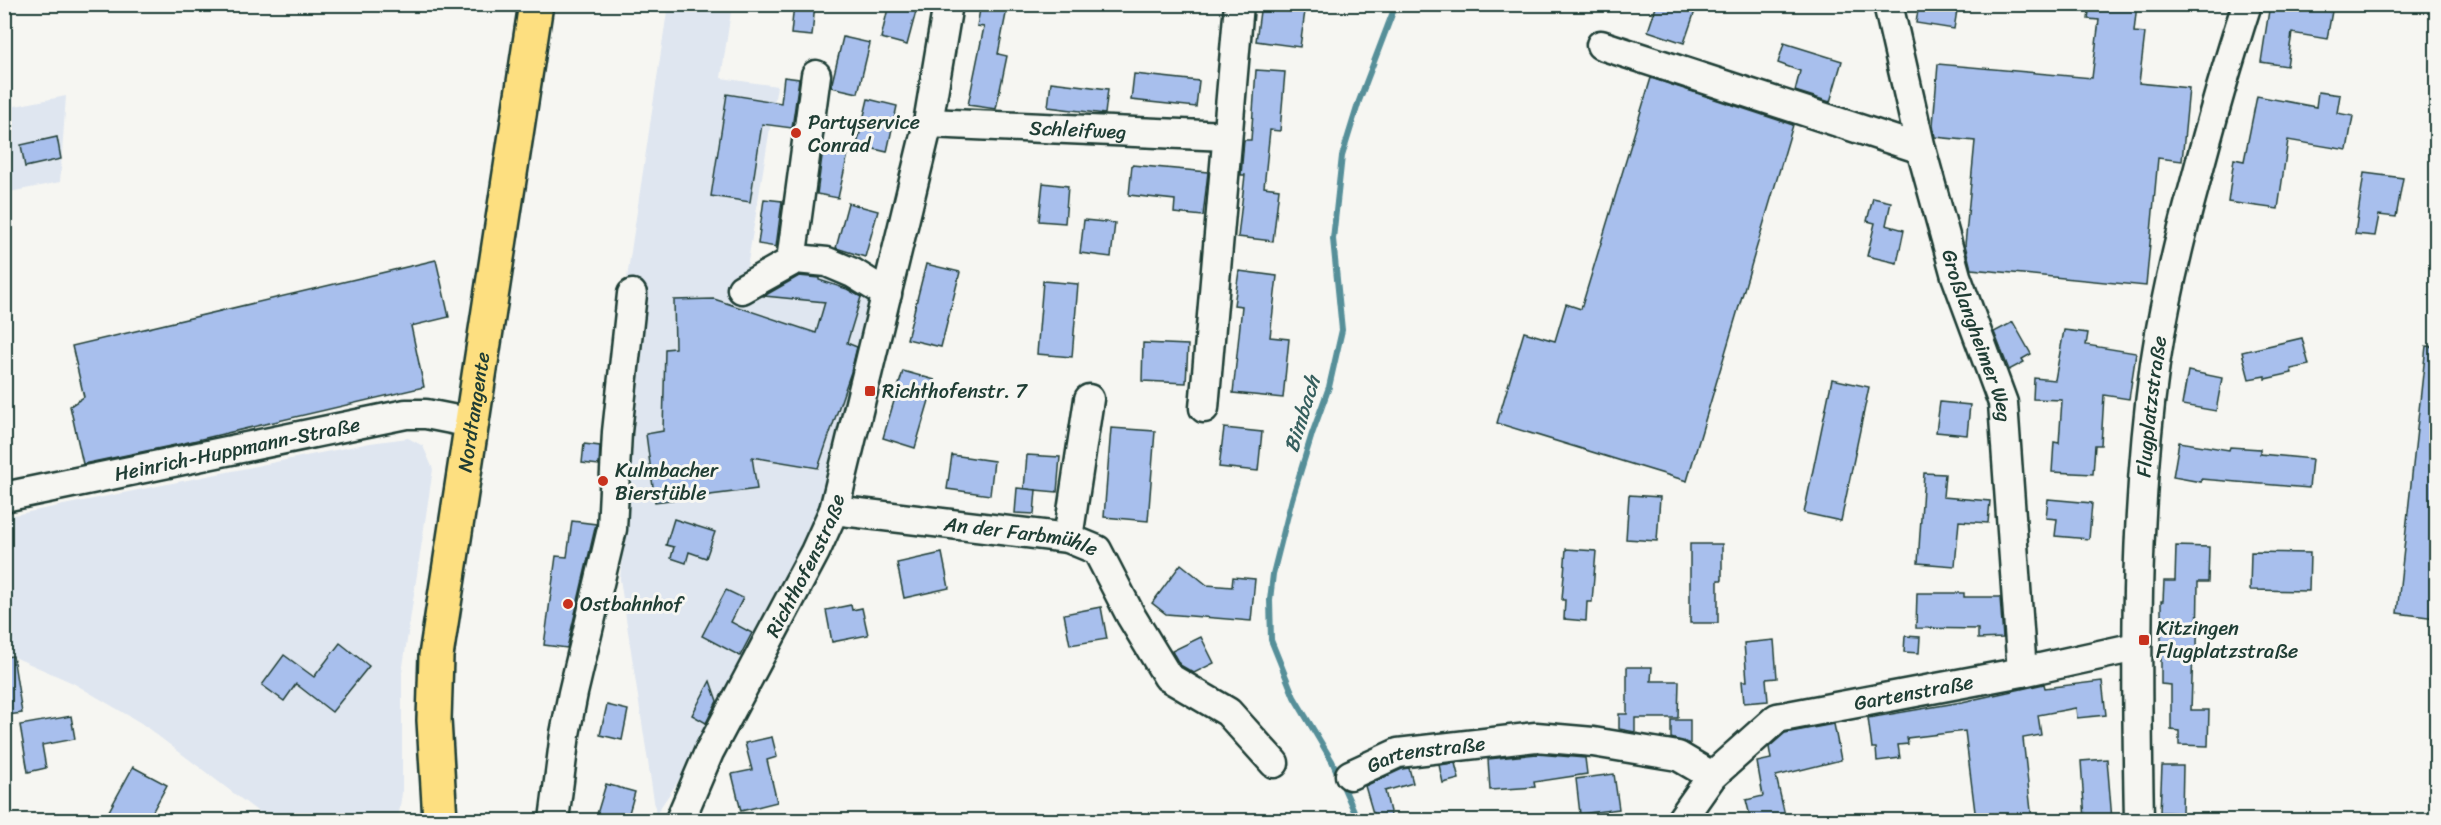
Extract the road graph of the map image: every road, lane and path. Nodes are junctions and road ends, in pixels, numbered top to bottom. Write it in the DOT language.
graph roads {
  1 [pos="536,4"];
  2 [pos="948,4"];
  3 [pos="1239,4"];
  4 [pos="1888,4"];
  5 [pos="2247,4"];
  6 [pos="1601,45"];
  7 [pos="816,75"];
  8 [pos="928,123"];
  9 [pos="1227,136"];
  10 [pos="1921,149"];
  11 [pos="791,261"];
  12 [pos="742,289"];
  13 [pos="632,294"];
  14 [pos="888,294"];
  15 [pos="1089,399"];
  16 [pos="1204,408"];
  17 [pos="472,423"];
  18 [pos="4,497"];
  19 [pos="834,510"];
  20 [pos="1068,538"];
  21 [pos="2136,647"];
  22 [pos="2022,672"];
  23 [pos="1274,763"];
  24 [pos="1350,775"];
  25 [pos="1712,776"];
  26 [pos="440,820"];
  27 [pos="554,820"];
  28 [pos="680,820"];
  29 [pos="1680,820"];
  30 [pos="2139,820"];
  1 -- 17 [label="main road, Nordtangente"];
  2 -- 8 [label="street, Richthofenstraße"];
  3 -- 9 [label="street"];
  4 -- 10 [label="street, Großlangheimer Weg"];
  5 -- 21 [label="street, Flugplatzstraße"];
  6 -- 10 [label="street"];
  7 -- 11 [label="street"];
  8 -- 9 [label="street, Schleifweg"];
  8 -- 14 [label="street, Richthofenstraße"];
  9 -- 16 [label="street"];
  10 -- 22 [label="street, Großlangheimer Weg"];
  11 -- 12 [label="street"];
  11 -- 14 [label="street"];
  13 -- 27 [label="street"];
  14 -- 19 [label="street, Richthofenstraße"];
  15 -- 20 [label="street"];
  17 -- 18 [label="street, Heinrich-Huppmann-Straße"];
  17 -- 26 [label="main road, Nordtangente"];
  19 -- 20 [label="street, An der Farbmühle"];
  19 -- 28 [label="street, Richthofenstraße"];
  20 -- 23 [label="street, An der Farbmühle"];
  21 -- 22 [label="street, Gartenstraße"];
  21 -- 30 [label="street, Flugplatzstraße"];
  22 -- 25 [label="street, Gartenstraße"];
  24 -- 25 [label="street, Gartenstraße"];
  25 -- 29 [label="street, Gartenstraße"];
}
